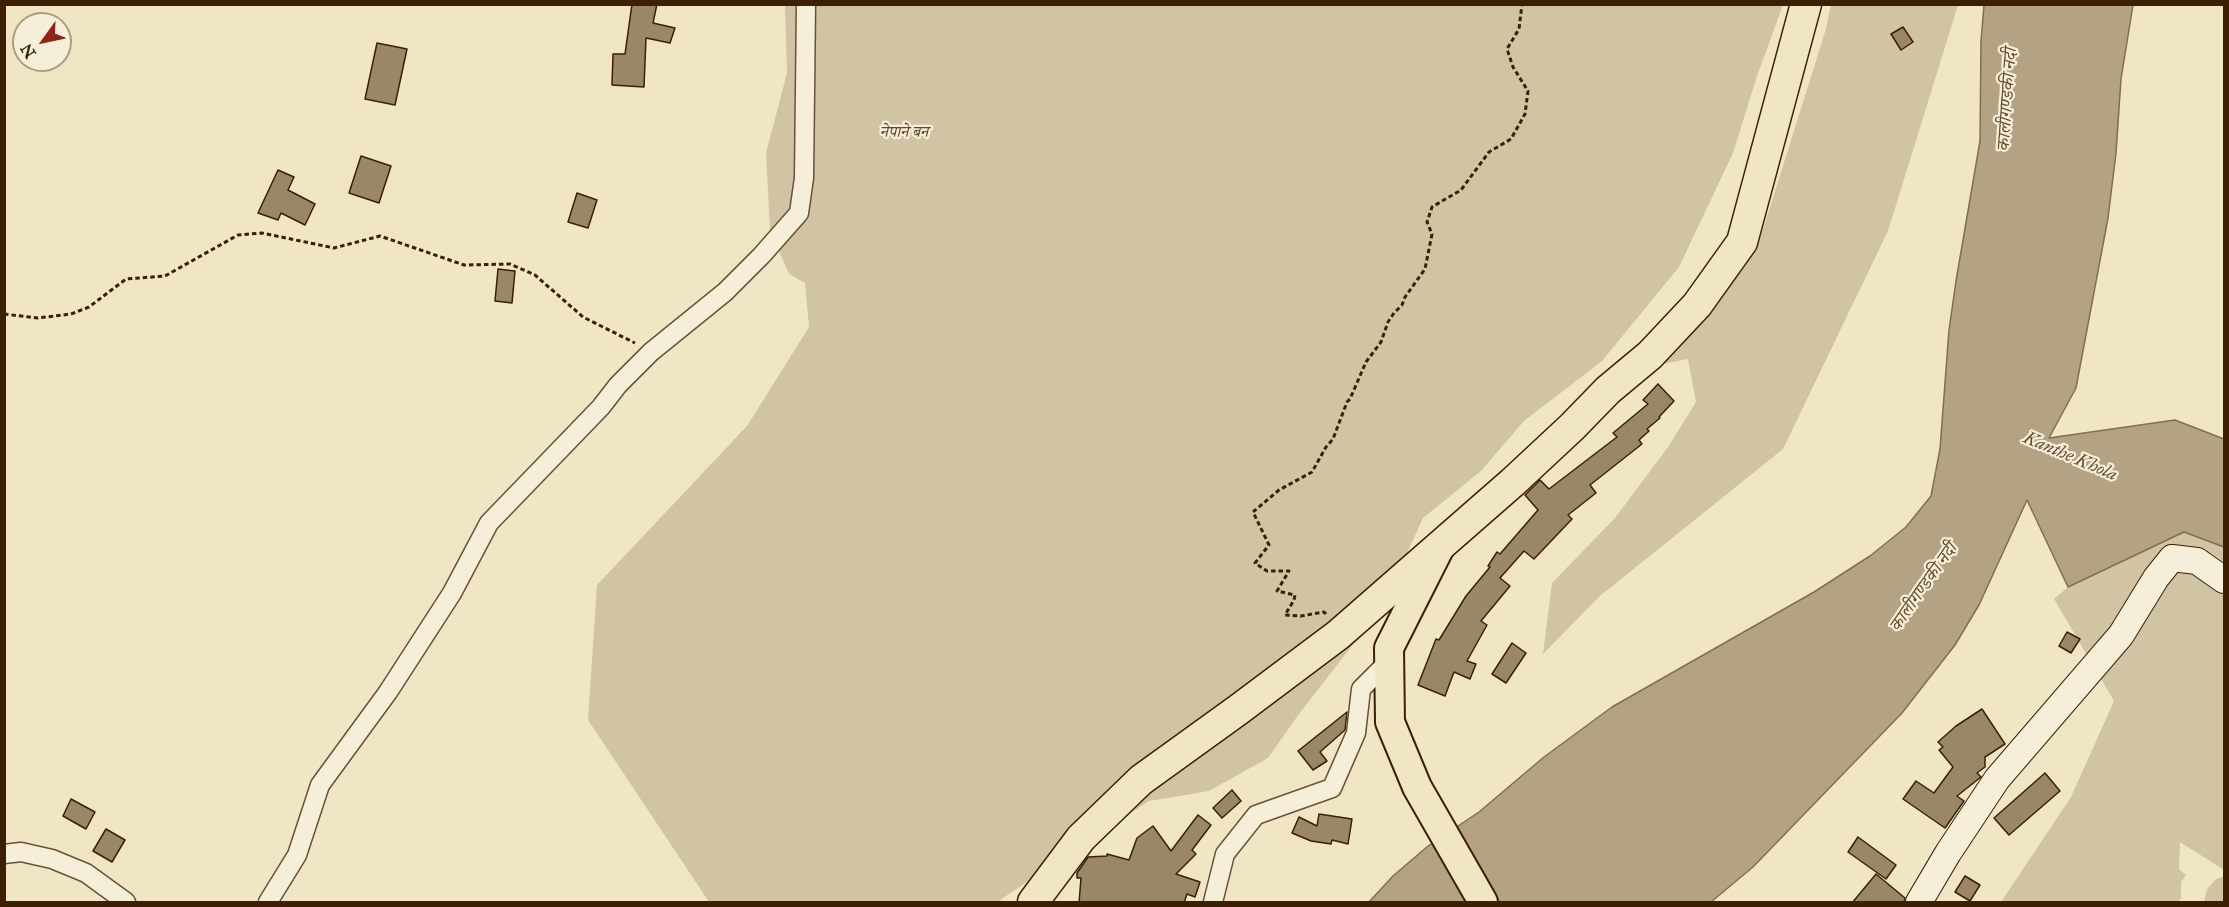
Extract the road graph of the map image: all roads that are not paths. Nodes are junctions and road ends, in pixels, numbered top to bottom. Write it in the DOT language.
graph roads {
  1 [pos="807,4"];
  2 [pos="1806,4"];
  3 [pos="1442,543"];
  4 [pos="2224,580"];
  5 [pos="1389,661"];
  6 [pos="4,854"];
  7 [pos="126,903"];
  8 [pos="268,903"];
  9 [pos="1032,903"];
  10 [pos="1213,903"];
  11 [pos="1483,903"];
  12 [pos="1919,903"];
  1 -- 8 [label="street"];
  2 -- 3 [label="highway"];
  3 -- 5 [label="main road"];
  3 -- 9 [label="highway"];
  4 -- 12 [label="main road"];
  5 -- 10 [label="street"];
  5 -- 11 [label="main road"];
  6 -- 7 [label="street"];
}
